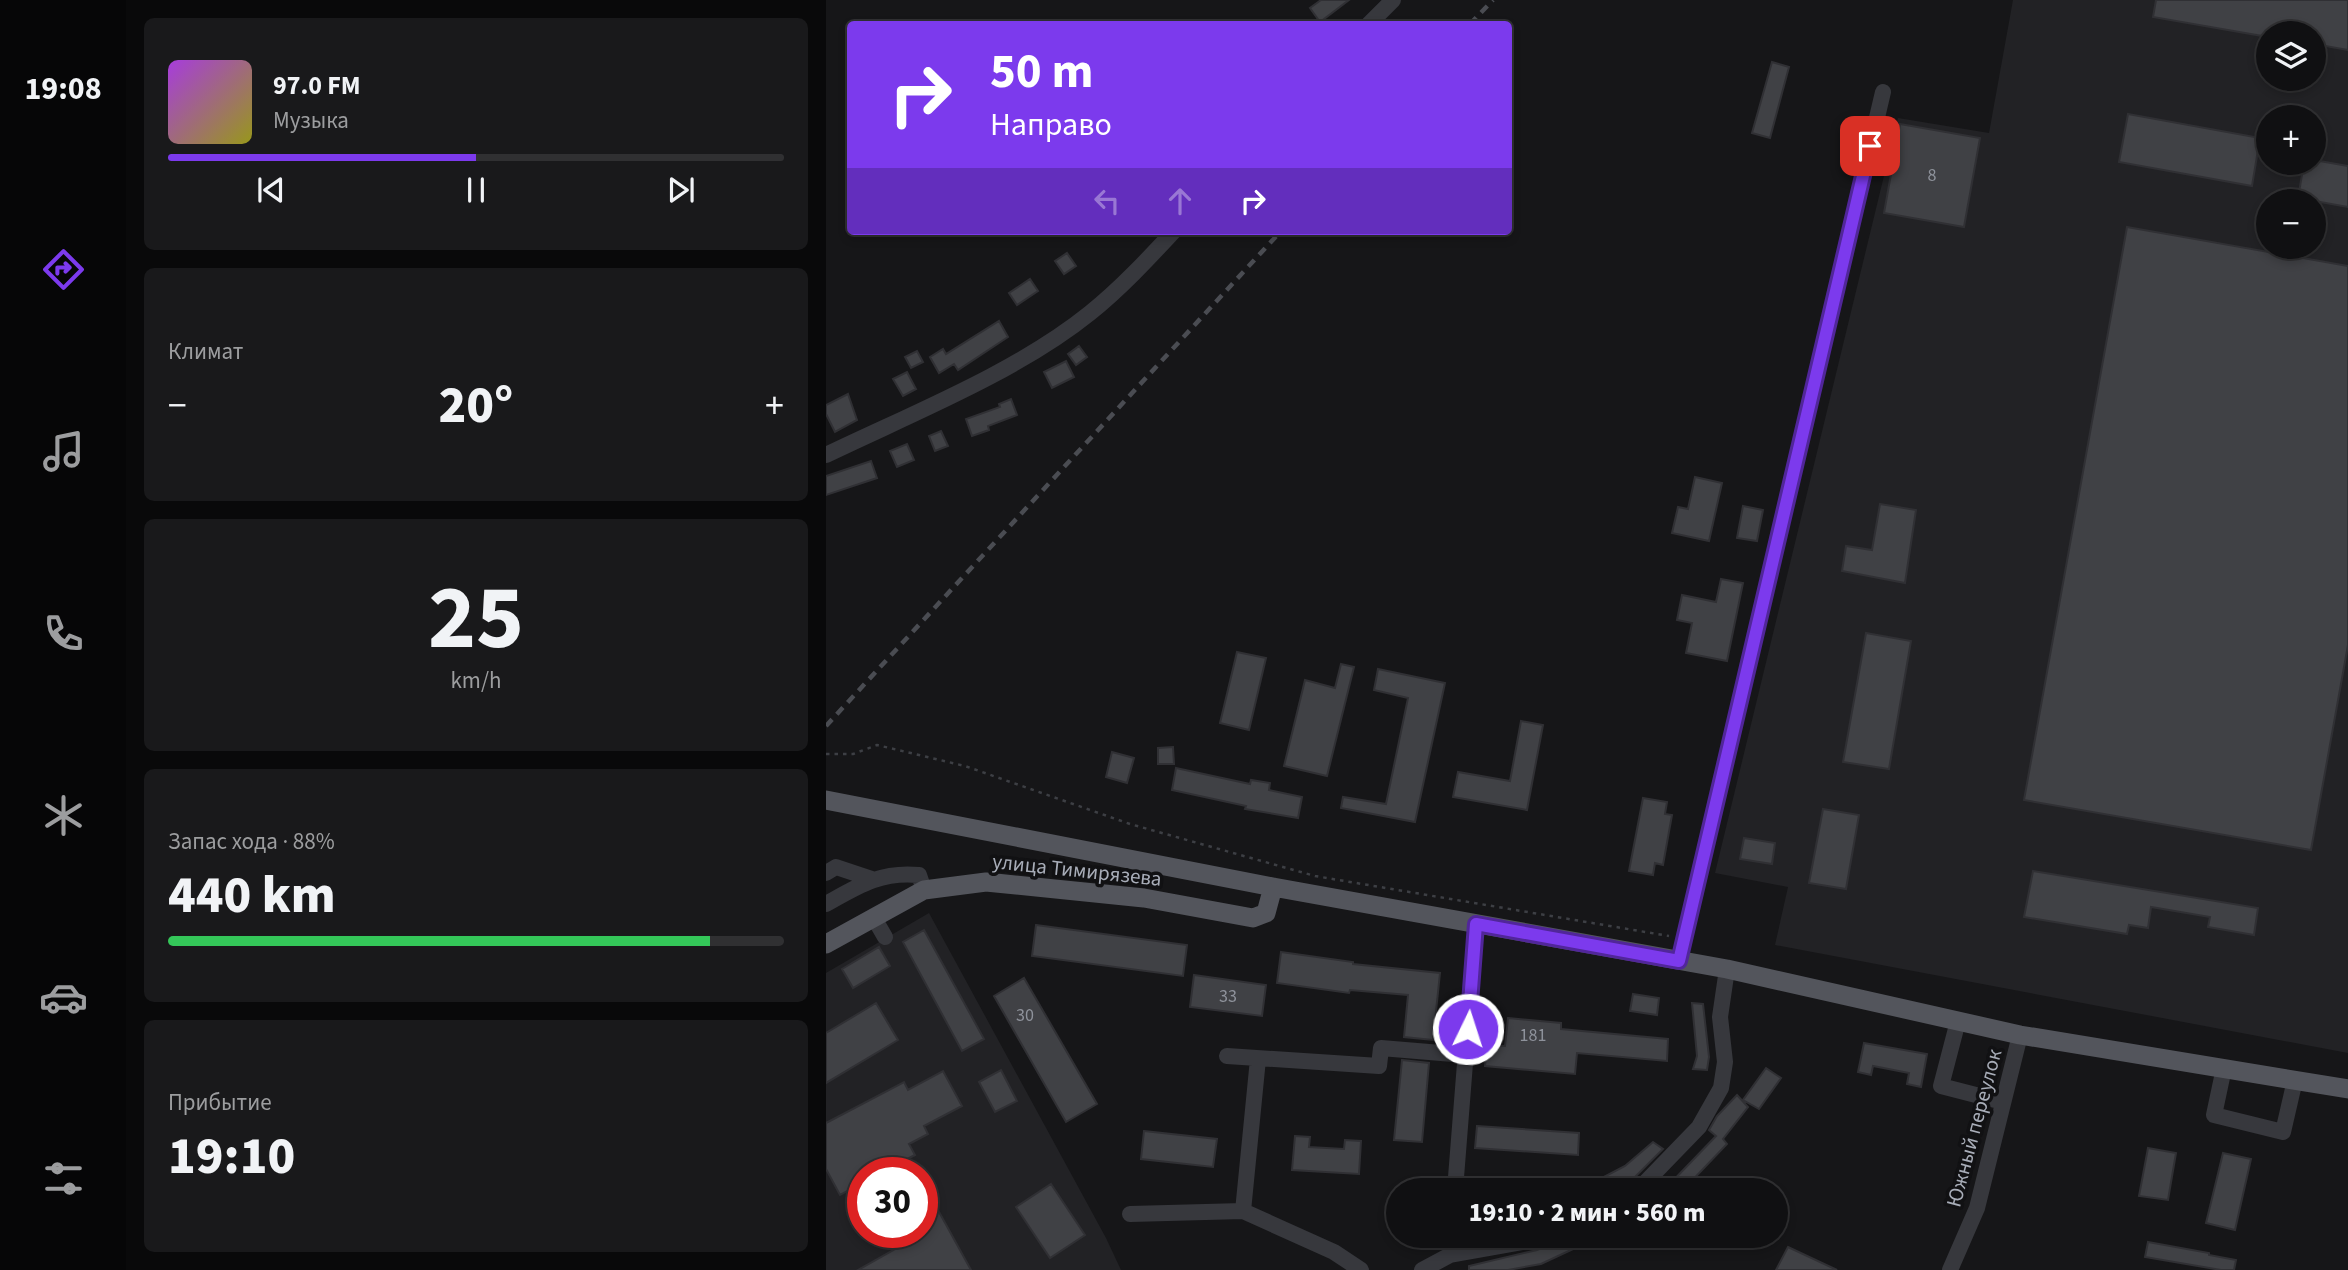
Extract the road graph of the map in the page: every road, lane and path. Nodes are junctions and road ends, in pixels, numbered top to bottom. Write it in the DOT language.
graph roads {
  1 [pos="1393,0"];
  2 [pos="1372,21"];
  3 [pos="1883,92"];
  4 [pos="1170,235"];
  5 [pos="826,455"];
  6 [pos="826,754"];
  7 [pos="826,800"];
  8 [pos="826,873"];
  9 [pos="872,879"];
  10 [pos="1273,887"];
  11 [pos="924,890"];
  12 [pos="826,904"];
  13 [pos="874,918"];
  14 [pos="1476,924"];
  15 [pos="1668,936"];
  16 [pos="885,937"];
  17 [pos="826,944"];
  18 [pos="1679,961"];
  19 [pos="1727,969"];
  20 [pos="1958,1021"];
  21 [pos="2020,1035"];
  22 [pos="1465,1055"];
  23 [pos="1227,1056"];
  24 [pos="1258,1059"];
  25 [pos="2224,1068"];
  26 [pos="2295,1080"];
  27 [pos="2348,1089"];
  28 [pos="2003,1102"];
  29 [pos="1456,1178"];
  30 [pos="1649,1178"];
  31 [pos="1243,1211"];
  32 [pos="1130,1214"];
  33 [pos="1451,1248"];
  34 [pos="1489,1248"];
  35 [pos="1450,1255"];
  36 [pos="1361,1270"];
  37 [pos="1422,1270"];
  38 [pos="1950,1270"];
  1 -- 2 [label="street"];
  3 -- 18 [label="street"];
  4 -- 5 [label="street"];
  6 -- 15 [label="path"];
  7 -- 10 [label="main road"];
  8 -- 9 [label="street"];
  9 -- 11 [label="street"];
  9 -- 12 [label="street"];
  10 -- 11 [label="main road, улица Тимирязева"];
  10 -- 14 [label="main road"];
  11 -- 13 [label="main road, улица Тимирязева"];
  13 -- 16 [label="street"];
  13 -- 17 [label="main road, улица Тимирязева"];
  14 -- 18 [label="main road"];
  14 -- 22 [label="street"];
  18 -- 19 [label="main road"];
  19 -- 20 [label="main road"];
  19 -- 30 [label="street"];
  20 -- 21 [label="main road"];
  20 -- 28 [label="street"];
  21 -- 25 [label="main road"];
  21 -- 28 [label="street, Южный переулок"];
  22 -- 24 [label="street"];
  22 -- 29 [label="street"];
  23 -- 24 [label="street"];
  24 -- 31 [label="street"];
  25 -- 26 [label="main road"];
  25 -- 26 [label="street"];
  26 -- 27 [label="main road"];
  28 -- 38 [label="street, Южный переулок"];
  31 -- 32 [label="street"];
  31 -- 36 [label="street"];
  33 -- 35 [label="street"];
  34 -- 35 [label="street"];
  35 -- 37 [label="street"];
}
